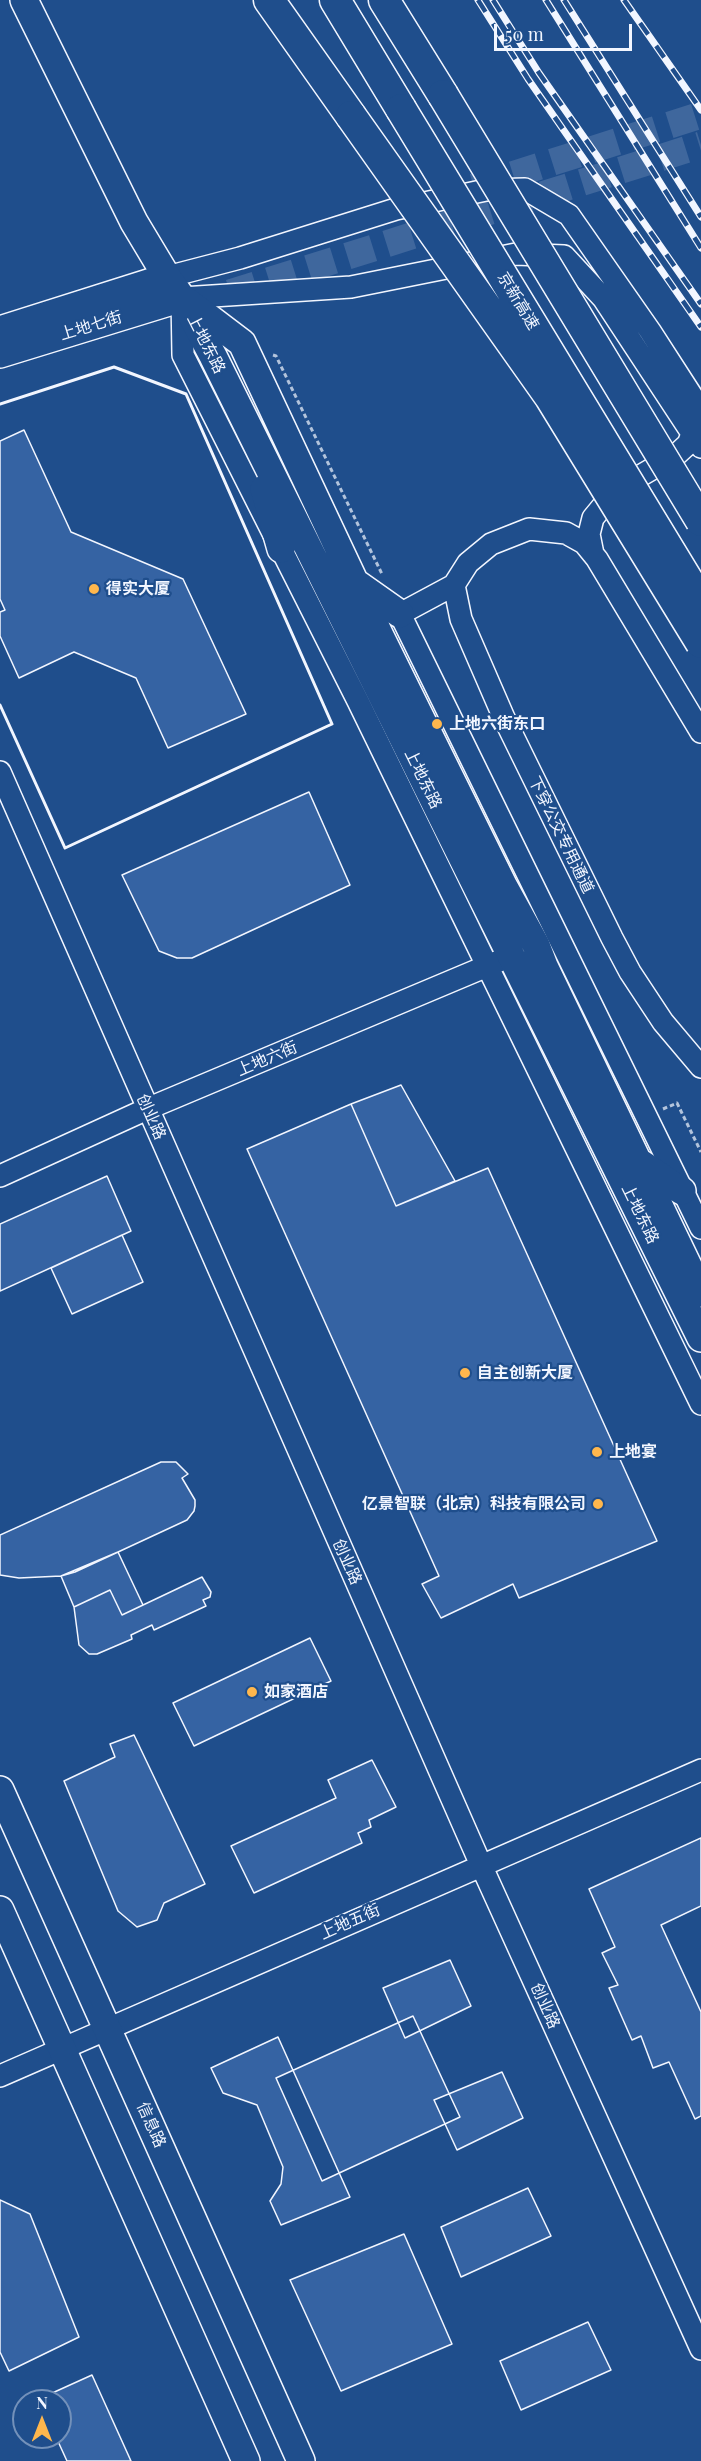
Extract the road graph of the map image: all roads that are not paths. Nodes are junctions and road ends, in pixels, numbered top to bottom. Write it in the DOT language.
graph roads {
  1 [pos="24,0"];
  2 [pos="269,0"];
  3 [pos="334,0"];
  4 [pos="384,0"];
  5 [pos="175,288"];
  6 [pos="0,330"];
  7 [pos="0,354"];
  8 [pos="700,408"];
  9 [pos="697,441"];
  10 [pos="267,464"];
  11 [pos="701,521"];
  12 [pos="281,549"];
  13 [pos="593,554"];
  14 [pos="355,582"];
  15 [pos="454,585"];
  16 [pos="701,602"];
  17 [pos="400,614"];
  18 [pos="701,643"];
  19 [pos="701,732"];
  20 [pos="0,772"];
  21 [pos="502,911"];
  22 [pos="536,945"];
  23 [pos="498,961"];
  24 [pos="701,1067"];
  25 [pos="147,1109"];
  26 [pos="638,1161"];
  27 [pos="0,1176"];
  28 [pos="682,1191"];
  29 [pos="701,1228"];
  30 [pos="701,1293"];
  31 [pos="701,1338"];
  32 [pos="701,1404"];
  33 [pos="701,1770"];
  34 [pos="0,1790"];
  35 [pos="481,1865"];
  36 [pos="0,1910"];
  37 [pos="108,2029"];
  38 [pos="61,2049"];
  39 [pos="0,2076"];
  40 [pos="701,2349"];
  41 [pos="246,2461"];
  42 [pos="301,2461"];
  1 -- 5 [label="main road, 上地东路"];
  2 -- 18 [label="highway, bridge"];
  3 -- 16 [label="highway, 京新高速, bridge"];
  4 -- 11 [label="highway, bridge"];
  5 -- 6 [label="main road, 上地七街"];
  5 -- 7 [label="main road, 上地七街"];
  5 -- 8 [label="street"];
  5 -- 9 [label="street"];
  5 -- 10 [label="main road, 上地东路"];
  5 -- 12 [label="street"];
  5 -- 14 [label="main road, 上地东路"];
  8 -- 9 [label="street"];
  9 -- 13 [label="street"];
  10 -- 12 [label="main road"];
  10 -- 21 [label="main road, 上地东路"];
  12 -- 21 [label="street"];
  13 -- 15 [label="street"];
  13 -- 19 [label="street"];
  14 -- 17 [label="main road"];
  14 -- 21 [label="main road, 上地东路"];
  15 -- 17 [label="street"];
  15 -- 24 [label="street, 下穿公交专用通道"];
  17 -- 21 [label="street"];
  20 -- 25 [label="street, 创业路"];
  21 -- 22 [label="main road, 上地东路"];
  21 -- 23 [label="main road, 上地东路"];
  21 -- 28 [label="street"];
  22 -- 23 [label="street, 上地六街"];
  22 -- 26 [label="main road, 上地东路"];
  23 -- 25 [label="street, 上地六街"];
  23 -- 31 [label="main road, 上地东路"];
  23 -- 32 [label="street"];
  25 -- 27 [label="street, 上地六街"];
  25 -- 35 [label="street, 创业路"];
  26 -- 28 [label="main road"];
  26 -- 30 [label="main road, 上地东路"];
  28 -- 29 [label="street"];
  33 -- 35 [label="street, 上地五街"];
  34 -- 37 [label="main road, 信息路"];
  35 -- 37 [label="street, 上地五街"];
  35 -- 40 [label="street, 创业路"];
  36 -- 38 [label="main road"];
  37 -- 38 [label="street, 上地五街"];
  37 -- 42 [label="main road, 信息路"];
  38 -- 39 [label="street, 上地五街"];
  38 -- 41 [label="main road"];
}
